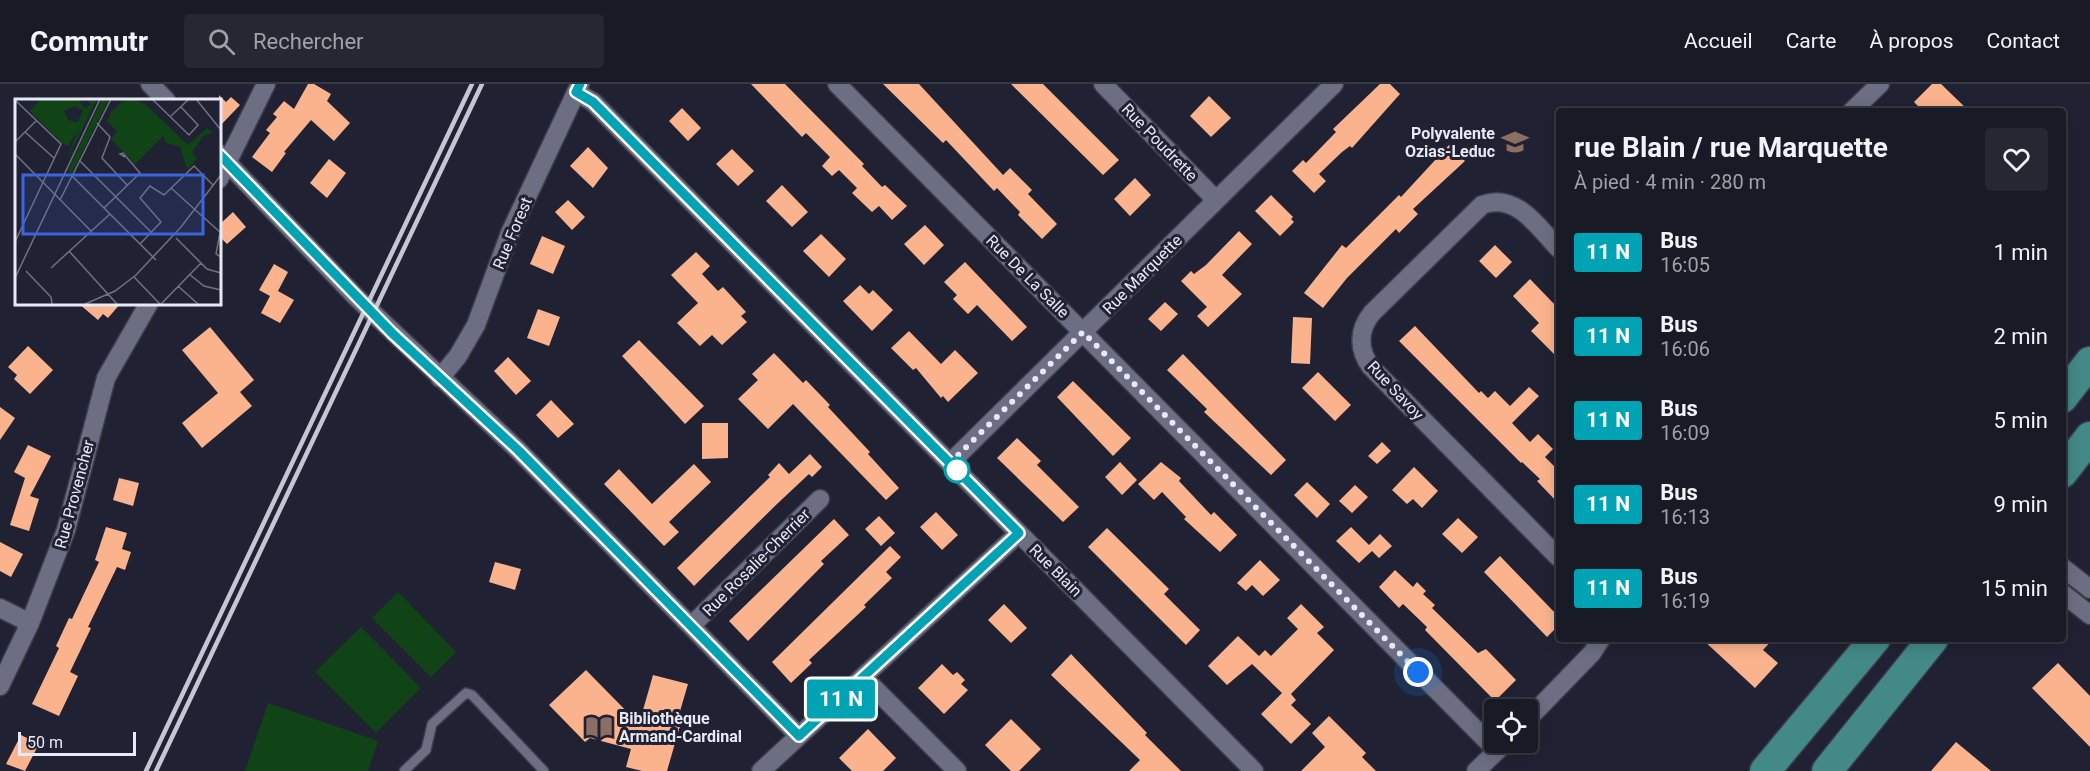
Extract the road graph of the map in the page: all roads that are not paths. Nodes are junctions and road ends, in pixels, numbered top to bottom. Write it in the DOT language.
graph roads {
  1 [pos="150,84"];
  2 [pos="266,84"];
  3 [pos="837,84"];
  4 [pos="1103,84"];
  5 [pos="1334,84"];
  6 [pos="1880,84"];
  7 [pos="578,88"];
  8 [pos="165,99"];
  9 [pos="1855,108"];
  10 [pos="222,165"];
  11 [pos="1216,200"];
  12 [pos="1556,246"];
  13 [pos="148,304"];
  14 [pos="1083,332"];
  15 [pos="2090,362"];
  16 [pos="440,378"];
  17 [pos="2066,393"];
  18 [pos="2090,437"];
  19 [pos="950,463"];
  20 [pos="2066,468"];
  21 [pos="820,499"];
  22 [pos="1019,533"];
  23 [pos="1556,555"];
  24 [pos="2066,570"];
  25 [pos="2090,589"];
  26 [pos="2066,596"];
  27 [pos="0,608"];
  28 [pos="2090,615"];
  29 [pos="30,623"];
  30 [pos="692,625"];
  31 [pos="1599,642"];
  32 [pos="1873,642"];
  33 [pos="1931,642"];
  34 [pos="864,678"];
  35 [pos="0,686"];
  36 [pos="1538,709"];
  37 [pos="1484,730"];
  38 [pos="799,736"];
  39 [pos="1495,753"];
  40 [pos="404,771"];
  41 [pos="544,771"];
  42 [pos="761,771"];
  43 [pos="957,771"];
  44 [pos="1254,771"];
  45 [pos="1476,771"];
  46 [pos="1766,771"];
  47 [pos="1827,771"];
  1 -- 8 [label="street"];
  2 -- 10 [label="street"];
  3 -- 14 [label="street, Rue De La Salle"];
  4 -- 11 [label="street, Rue Poudrette"];
  5 -- 11 [label="street, Rue Marquette"];
  6 -- 9 [label="street"];
  7 -- 16 [label="street, Rue Forest"];
  7 -- 19 [label="street, Rue Blain"];
  10 -- 16 [label="street"];
  11 -- 14 [label="street, Rue Marquette"];
  12 -- 23 [label="street, Rue Savoy"];
  13 -- 29 [label="street, Rue Provencher"];
  14 -- 19 [label="street, Rue Marquette"];
  14 -- 37 [label="street, Rue De La Salle"];
  15 -- 17 [label="main road"];
  16 -- 30 [label="street"];
  18 -- 20 [label="main road"];
  19 -- 22 [label="street, Rue Blain"];
  21 -- 30 [label="street, Rue Rosalie-Cherrier"];
  22 -- 34 [label="street"];
  22 -- 44 [label="street, Rue Blain"];
  24 -- 25 [label="street"];
  26 -- 28 [label="street"];
  27 -- 29 [label="street"];
  29 -- 35 [label="street, Rue Provencher"];
  30 -- 38 [label="street"];
  31 -- 36 [label="street"];
  32 -- 46 [label="main road"];
  33 -- 47 [label="main road"];
  34 -- 38 [label="street"];
  34 -- 43 [label="street"];
  38 -- 42 [label="street"];
  39 -- 45 [label="street"];
  40 -- 41 [label="lane"];
}
